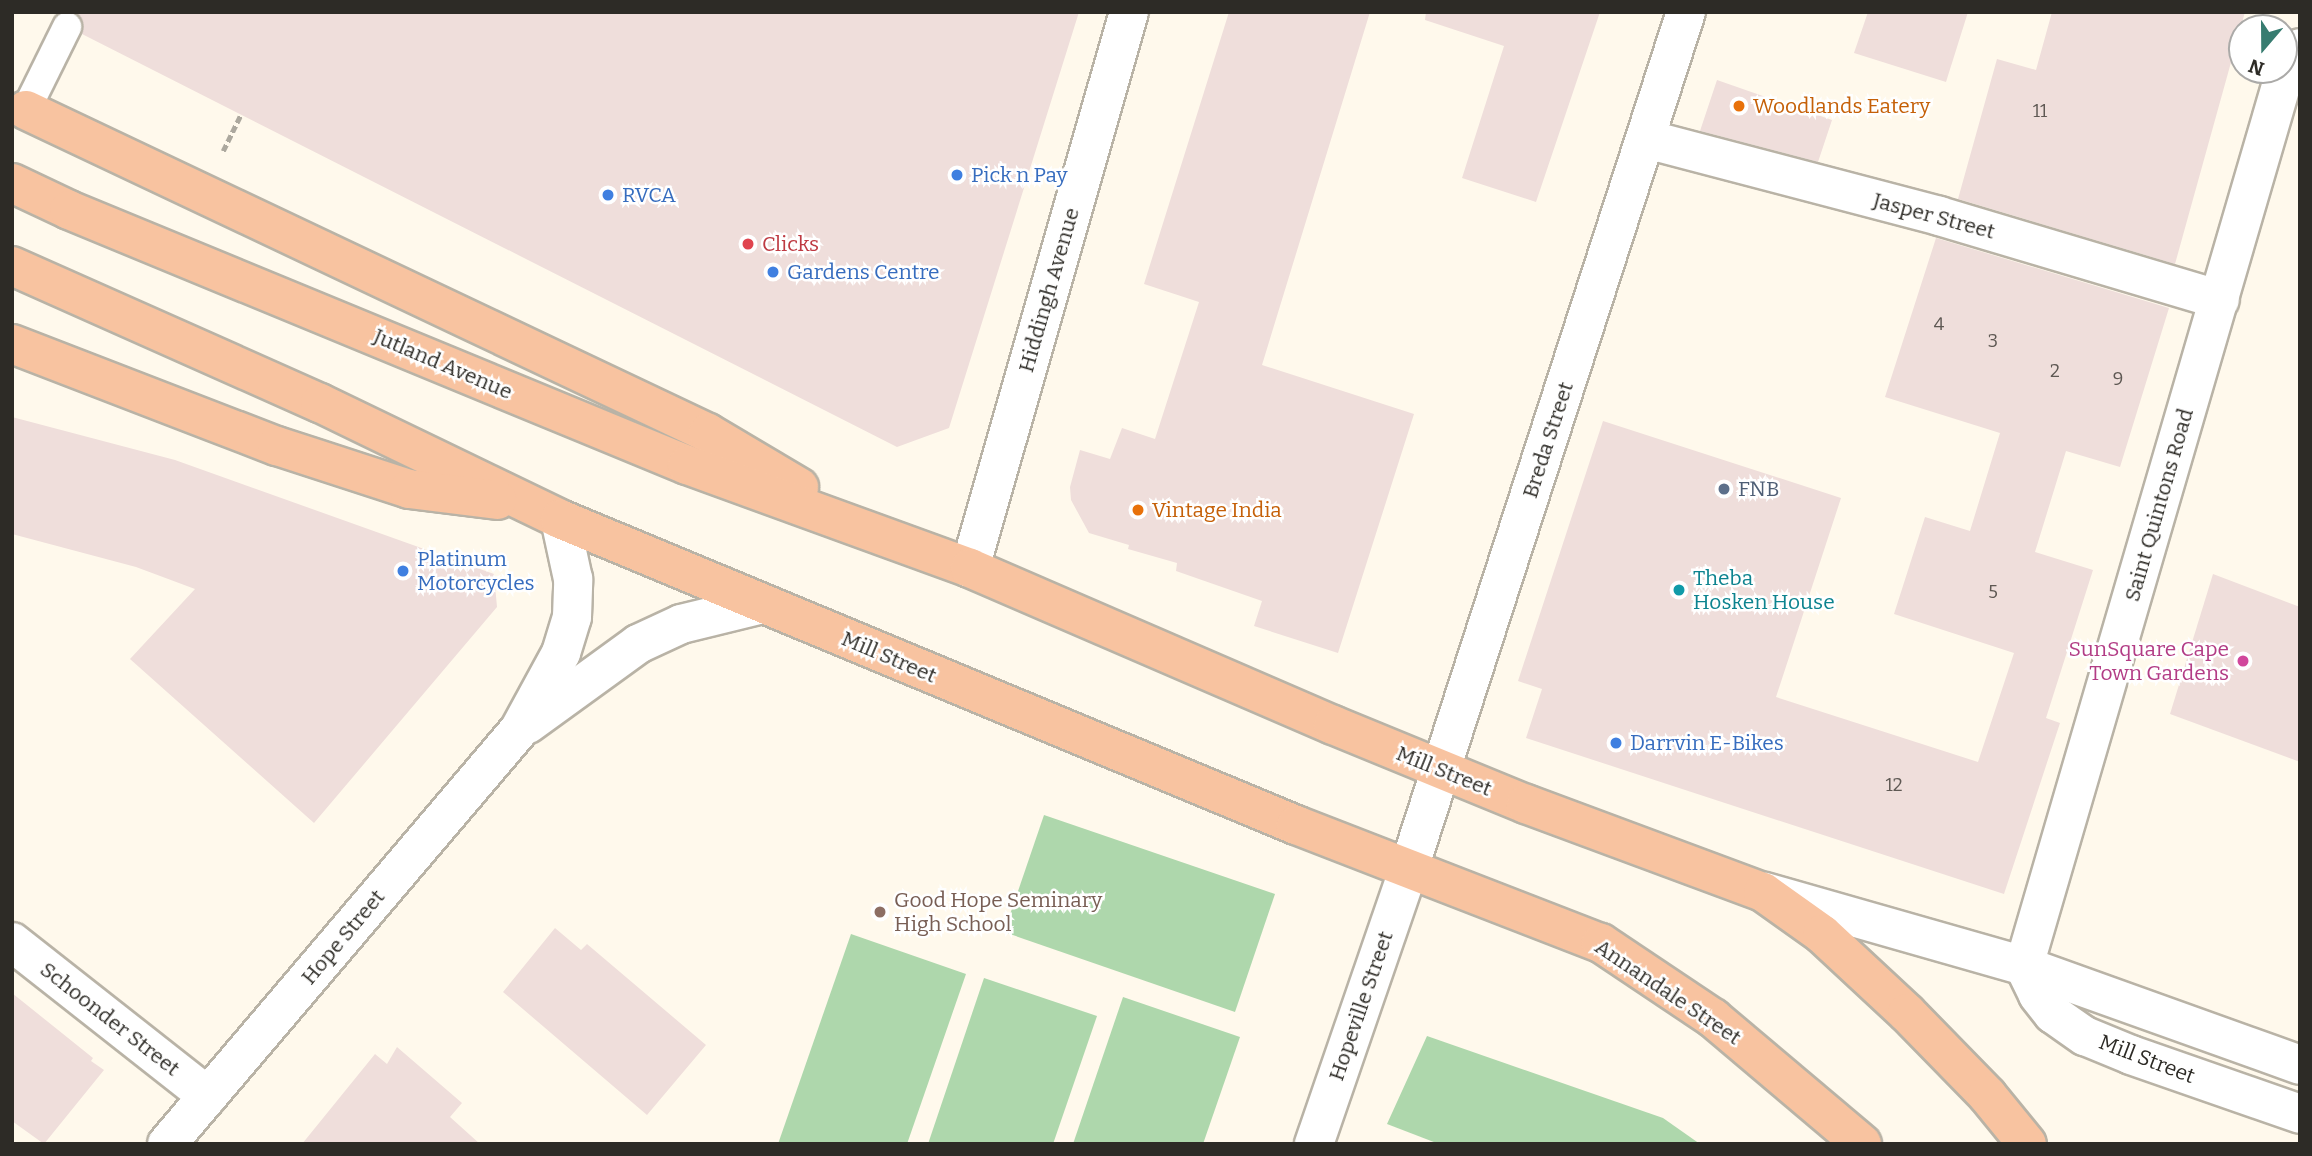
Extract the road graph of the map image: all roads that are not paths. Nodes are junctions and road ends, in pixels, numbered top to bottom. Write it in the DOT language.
graph roads {
  1 [pos="1129,12"];
  2 [pos="1686,12"];
  3 [pos="66,26"];
  4 [pos="2300,48"];
  5 [pos="19,107"];
  6 [pos="1646,139"];
  7 [pos="12,183"];
  8 [pos="12,265"];
  9 [pos="2220,300"];
  10 [pos="12,344"];
  11 [pos="544,511"];
  12 [pos="879,534"];
  13 [pos="970,568"];
  14 [pos="763,604"];
  15 [pos="519,730"];
  16 [pos="1441,769"];
  17 [pos="1409,868"];
  18 [pos="1763,891"];
  19 [pos="12,942"];
  20 [pos="2024,966"];
  21 [pos="2300,1065"];
  22 [pos="208,1096"];
  23 [pos="2300,1114"];
  24 [pos="167,1144"];
  25 [pos="1314,1144"];
  26 [pos="1862,1144"];
  27 [pos="2027,1144"];
  1 -- 13 [label="street, Hiddingh Avenue"];
  2 -- 6 [label="street, Breda Street"];
  3 -- 5 [label="lane"];
  4 -- 9 [label="street, Saint Quintons Road"];
  5 -- 12 [label="main road"];
  6 -- 9 [label="street, Jasper Street"];
  6 -- 16 [label="street, Breda Street"];
  7 -- 12 [label="main road, Jutland Avenue"];
  8 -- 11 [label="main road"];
  9 -- 20 [label="street, Saint Quintons Road"];
  10 -- 11 [label="main road"];
  11 -- 14 [label="main road, Mill Street"];
  11 -- 15 [label="street, Hope Street"];
  12 -- 13 [label="main road, Mill Street"];
  13 -- 16 [label="main road, Mill Street"];
  14 -- 15 [label="street, Hope Street"];
  14 -- 17 [label="main road, Mill Street"];
  15 -- 22 [label="street, Hope Street"];
  16 -- 17 [label="street, Breda Street"];
  16 -- 18 [label="main road, Mill Street"];
  17 -- 25 [label="street, Hopeville Street"];
  17 -- 26 [label="main road, Annandale Street"];
  18 -- 20 [label="street, Mill Street"];
  18 -- 27 [label="main road"];
  19 -- 22 [label="street, Schoonder Street"];
  20 -- 21 [label="street, Mill Street"];
  20 -- 23 [label="street, Mill Street"];
  22 -- 24 [label="street, Hope Street"];
}
